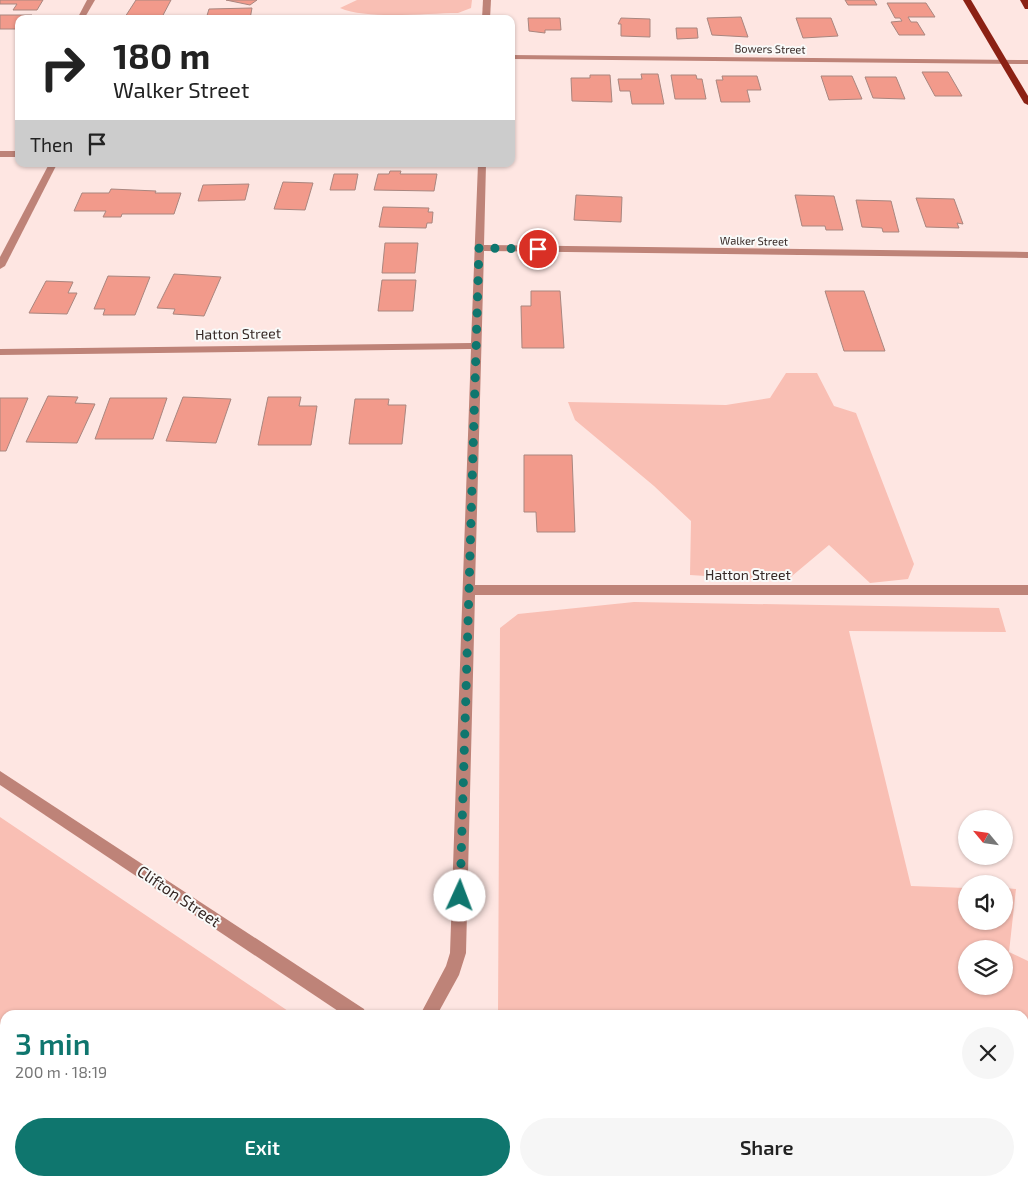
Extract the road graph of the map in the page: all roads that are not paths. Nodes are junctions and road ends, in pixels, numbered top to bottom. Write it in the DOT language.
graph roads {
  1 [pos="91,0"];
  2 [pos="487,0"];
  3 [pos="968,0"];
  4 [pos="1024,0"];
  5 [pos="1028,7"];
  6 [pos="82,15"];
  7 [pos="486,15"];
  8 [pos="515,57"];
  9 [pos="1003,62"];
  10 [pos="1028,62"];
  11 [pos="1028,104"];
  12 [pos="0,154"];
  13 [pos="15,154"];
  14 [pos="51,167"];
  15 [pos="482,167"];
  16 [pos="479,248"];
  17 [pos="1028,255"];
  18 [pos="0,266"];
  19 [pos="476,346"];
  20 [pos="0,352"];
  21 [pos="469,590"];
  22 [pos="1028,590"];
  23 [pos="0,777"];
  24 [pos="350,1010"];
  25 [pos="431,1010"];
  1 -- 6 [label="street"];
  2 -- 7 [label="street"];
  3 -- 9 [label="main road"];
  4 -- 5 [label="main road"];
  8 -- 9 [label="street, Bowers Street"];
  9 -- 10 [label="street, Bowers Street"];
  9 -- 11 [label="main road"];
  12 -- 13 [label="street"];
  14 -- 18 [label="street"];
  15 -- 16 [label="street"];
  16 -- 17 [label="street, Walker Street"];
  16 -- 19 [label="street"];
  19 -- 20 [label="street, Hatton Street"];
  19 -- 21 [label="street"];
  21 -- 22 [label="street, Hatton Street"];
  21 -- 25 [label="street"];
  23 -- 24 [label="street, Clifton Street"];
}
